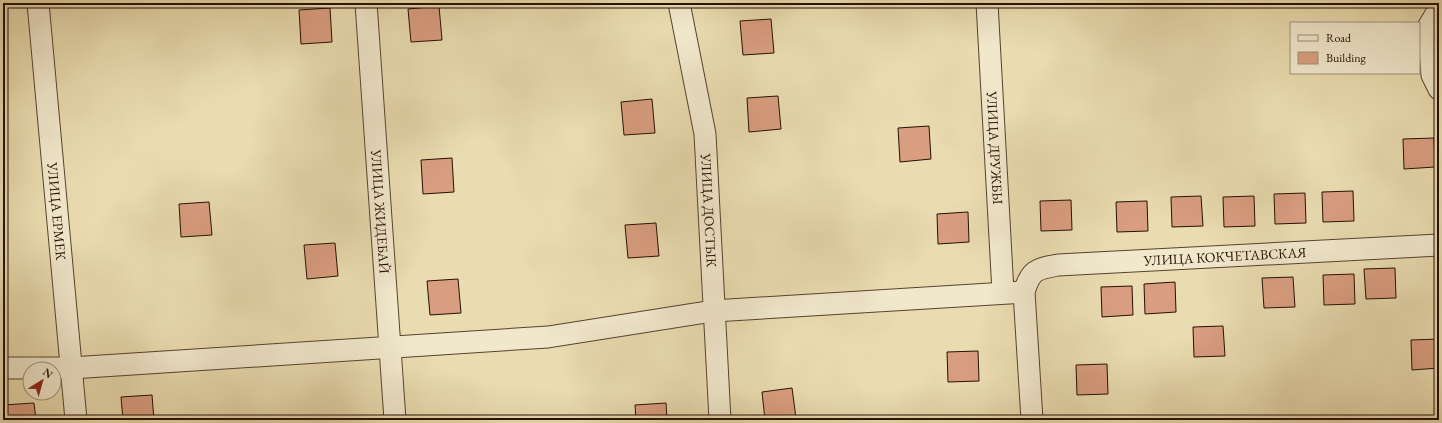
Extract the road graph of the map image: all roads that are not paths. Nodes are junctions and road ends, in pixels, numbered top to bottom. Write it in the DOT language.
graph roads {
  1 [pos="38,3"];
  2 [pos="366,3"];
  3 [pos="678,3"];
  4 [pos="987,3"];
  5 [pos="1439,9"];
  6 [pos="1439,89"];
  7 [pos="1439,245"];
  8 [pos="1003,292"];
  9 [pos="1024,292"];
  10 [pos="713,312"];
  11 [pos="389,346"];
  12 [pos="3,368"];
  13 [pos="70,368"];
  14 [pos="76,420"];
  15 [pos="395,420"];
  16 [pos="720,420"];
  17 [pos="1032,420"];
  1 -- 13 [label="street, УЛИЦА ЕРМЕК"];
  2 -- 11 [label="street, УЛИЦА ЖИДЕБАЙ"];
  3 -- 10 [label="street, УЛИЦА ДОСТЫК"];
  4 -- 8 [label="street, УЛИЦА ДРУЖБЫ"];
  5 -- 6 [label="street"];
  7 -- 9 [label="street, УЛИЦА КОКЧЕТАВСКАЯ"];
  8 -- 9 [label="street"];
  8 -- 10 [label="street"];
  9 -- 17 [label="street"];
  10 -- 11 [label="street"];
  10 -- 16 [label="street, УЛИЦА ДОСТЫК"];
  11 -- 13 [label="street"];
  11 -- 15 [label="street, УЛИЦА ЖИДЕБАЙ"];
  12 -- 13 [label="street"];
  13 -- 14 [label="street, УЛИЦА ЕРМЕК"];
}
